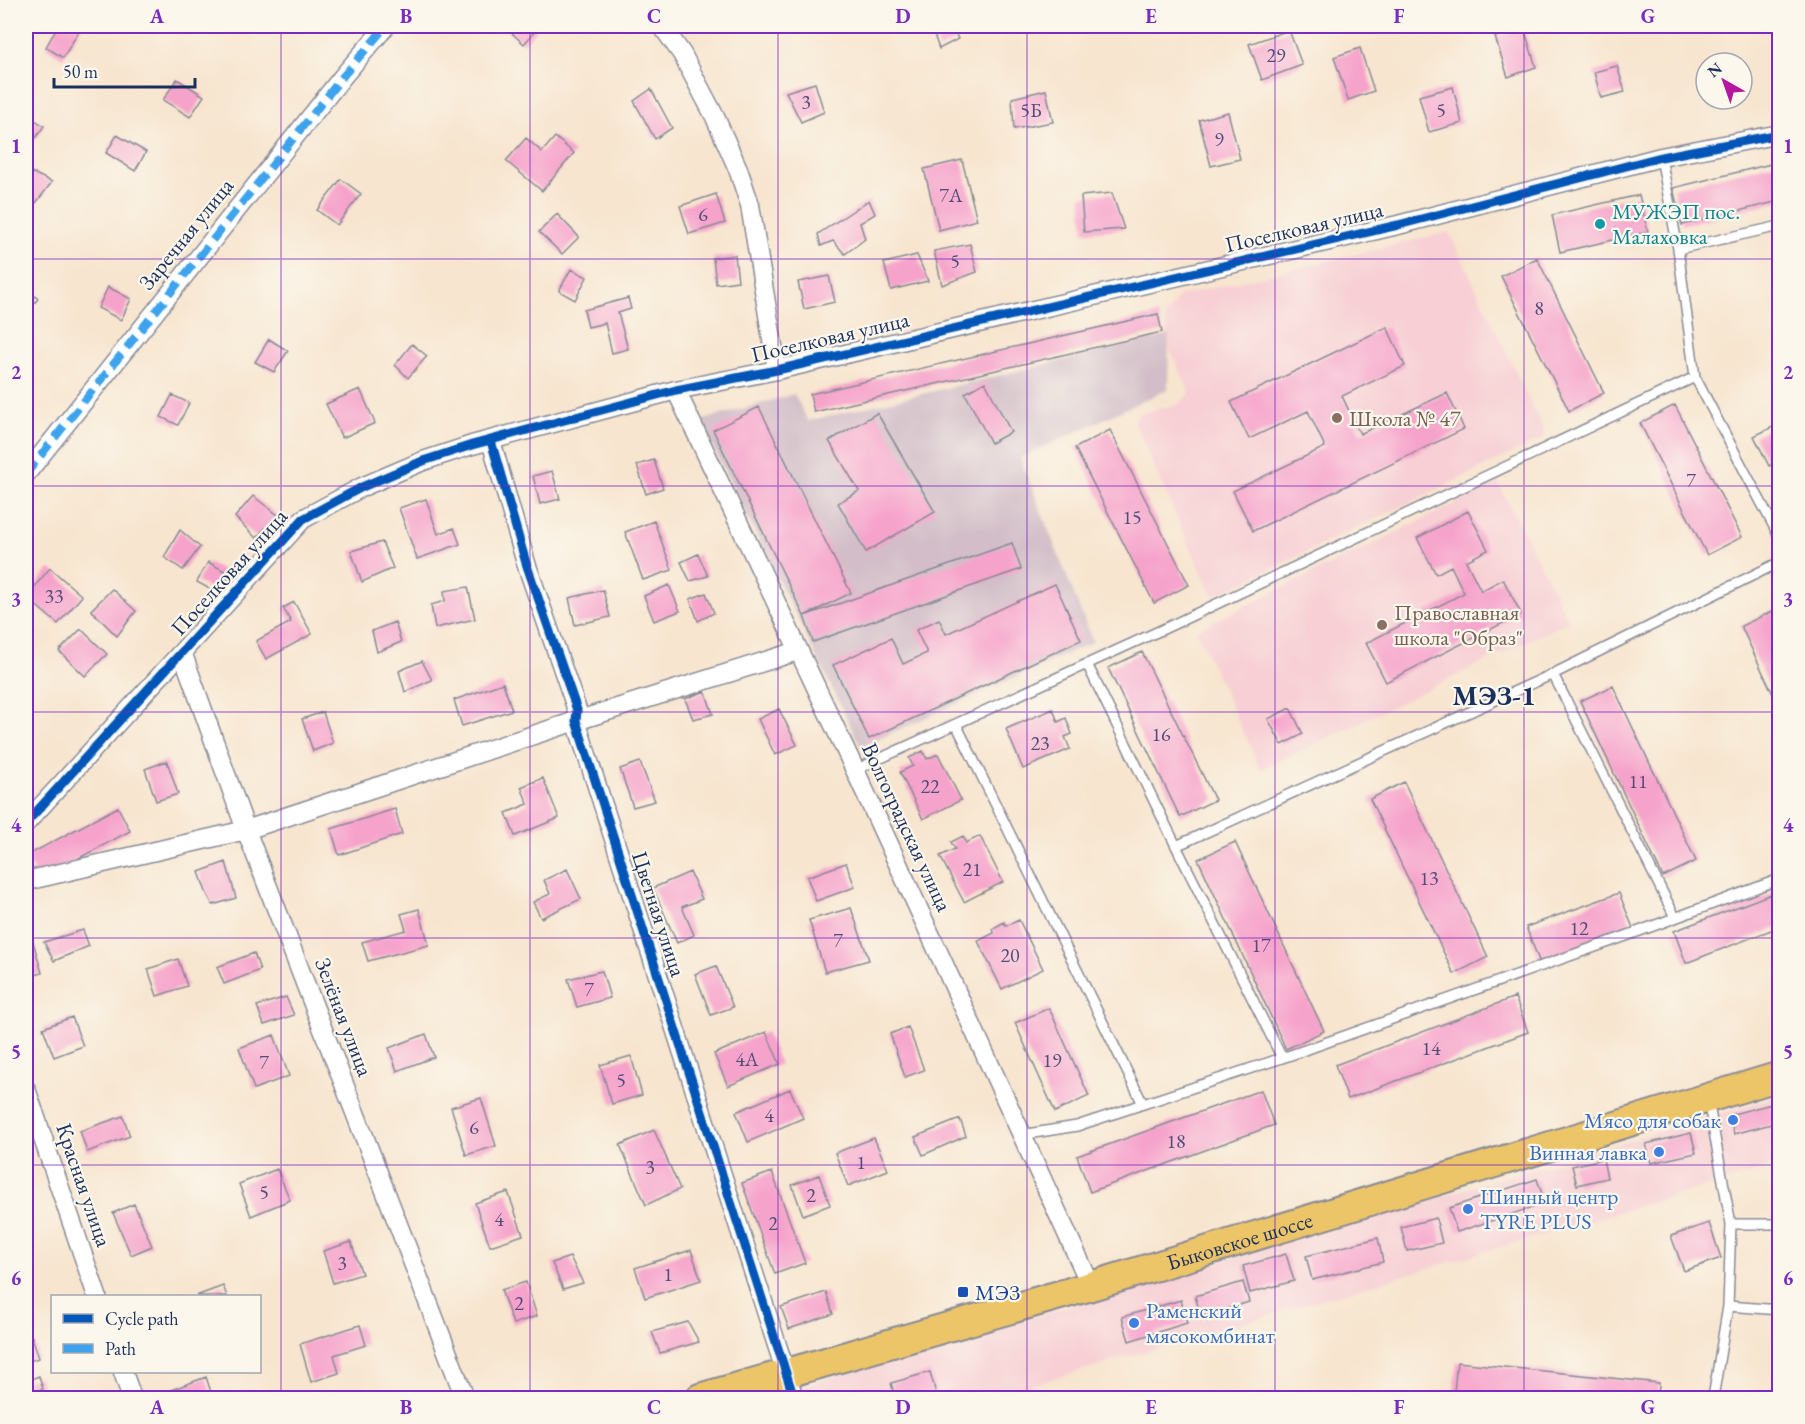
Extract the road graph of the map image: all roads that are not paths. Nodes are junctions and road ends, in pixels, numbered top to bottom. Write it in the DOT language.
graph roads {
  1 [pos="386,26"];
  2 [pos="662,26"];
  3 [pos="1779,134"];
  4 [pos="1661,157"];
  5 [pos="1779,226"];
  6 [pos="1678,249"];
  7 [pos="777,370"];
  8 [pos="1695,377"];
  9 [pos="676,390"];
  10 [pos="491,441"];
  11 [pos="26,474"];
  12 [pos="1779,538"];
  13 [pos="1779,562"];
  14 [pos="798,651"];
  15 [pos="182,652"];
  16 [pos="1088,663"];
  17 [pos="1553,674"];
  18 [pos="576,721"];
  19 [pos="956,723"];
  20 [pos="855,770"];
  21 [pos="26,824"];
  22 [pos="246,830"];
  23 [pos="1176,846"];
  24 [pos="1779,879"];
  25 [pos="26,881"];
  26 [pos="1675,917"];
  27 [pos="1282,1058"];
  28 [pos="1779,1076"];
  29 [pos="26,1089"];
  30 [pos="1707,1098"];
  31 [pos="1143,1104"];
  32 [pos="1021,1135"];
  33 [pos="1731,1224"];
  34 [pos="1779,1224"];
  35 [pos="1091,1286"];
  36 [pos="97,1295"];
  37 [pos="1728,1306"];
  38 [pos="1779,1310"];
  39 [pos="124,1373"];
  40 [pos="790,1385"];
  41 [pos="132,1398"];
  42 [pos="465,1398"];
  43 [pos="700,1398"];
  44 [pos="1713,1398"];
  1 -- 11 [label="street, Заречная улица"];
  2 -- 7 [label="street"];
  3 -- 4 [label="street, Поселковая улица"];
  4 -- 6 [label="lane"];
  4 -- 7 [label="street, Поселковая улица"];
  5 -- 6 [label="lane"];
  6 -- 8 [label="lane"];
  7 -- 9 [label="street, Поселковая улица"];
  8 -- 12 [label="lane"];
  8 -- 16 [label="lane"];
  9 -- 10 [label="street, Поселковая улица"];
  9 -- 14 [label="street, Волгоградская улица"];
  10 -- 15 [label="street, Поселковая улица"];
  10 -- 18 [label="street, Цветная улица"];
  13 -- 17 [label="lane"];
  14 -- 18 [label="street"];
  14 -- 20 [label="street, Волгоградская улица"];
  15 -- 21 [label="street, Поселковая улица"];
  15 -- 22 [label="street, Зелёная улица"];
  16 -- 19 [label="lane"];
  16 -- 23 [label="lane"];
  17 -- 23 [label="lane"];
  17 -- 26 [label="lane"];
  18 -- 22 [label="street"];
  18 -- 40 [label="street, Цветная улица"];
  19 -- 20 [label="lane"];
  19 -- 31 [label="lane"];
  20 -- 32 [label="street, Волгоградская улица"];
  22 -- 25 [label="street"];
  22 -- 42 [label="street, Зелёная улица"];
  23 -- 27 [label="lane"];
  24 -- 26 [label="lane"];
  26 -- 27 [label="lane"];
  27 -- 31 [label="lane"];
  28 -- 30 [label="main road, Быковское шоссе"];
  29 -- 36 [label="street, Красная улица"];
  30 -- 33 [label="lane"];
  30 -- 35 [label="main road, Быковское шоссе"];
  31 -- 32 [label="lane"];
  32 -- 35 [label="street, Волгоградская улица"];
  33 -- 34 [label="lane"];
  33 -- 37 [label="lane"];
  35 -- 40 [label="main road, Быковское шоссе"];
  37 -- 38 [label="lane"];
  37 -- 44 [label="lane"];
  39 -- 41 [label="street"];
  40 -- 43 [label="main road, Быковское шоссе"];
}
